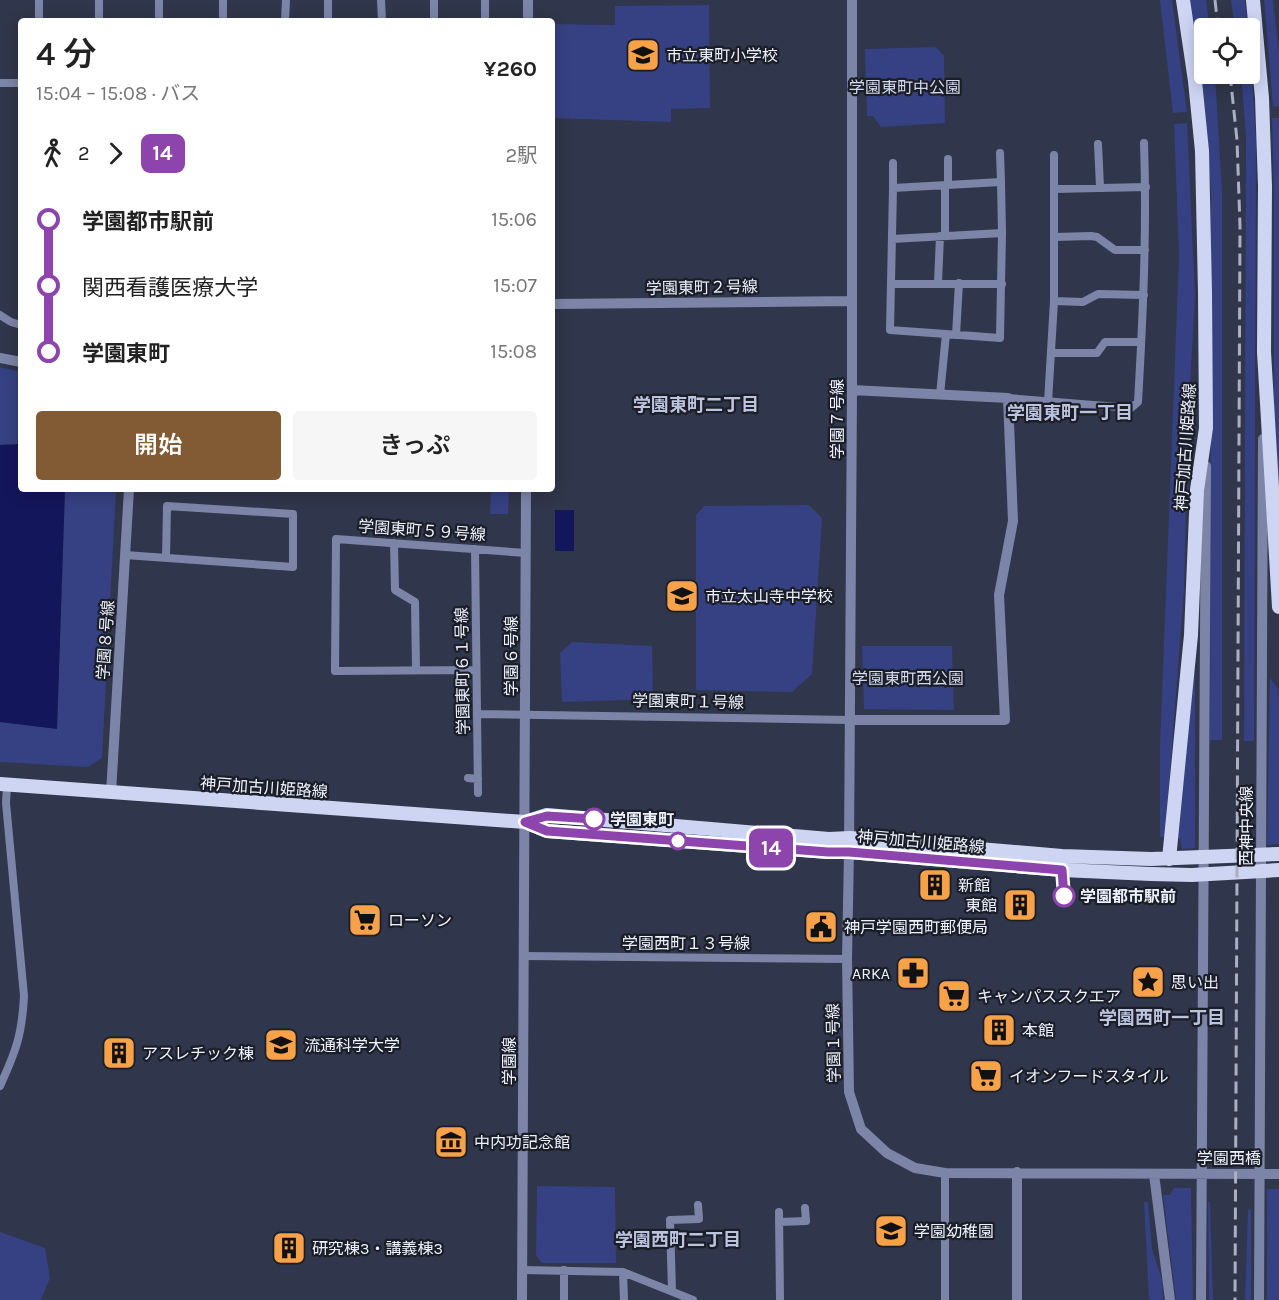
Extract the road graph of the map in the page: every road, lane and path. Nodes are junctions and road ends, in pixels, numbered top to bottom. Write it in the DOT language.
graph roads {
  1 [pos="39,0"];
  2 [pos="99,0"];
  3 [pos="159,0"];
  4 [pos="223,0"];
  5 [pos="286,0"];
  6 [pos="328,0"];
  7 [pos="381,0"];
  8 [pos="434,0"];
  9 [pos="484,0"];
  10 [pos="528,0"];
  11 [pos="852,0"];
  12 [pos="1183,0"];
  13 [pos="1253,0"];
  14 [pos="39,18"];
  15 [pos="99,18"];
  16 [pos="159,18"];
  17 [pos="223,18"];
  18 [pos="285,18"];
  19 [pos="328,18"];
  20 [pos="382,18"];
  21 [pos="434,18"];
  22 [pos="484,18"];
  23 [pos="528,18"];
  24 [pos="18,83"];
  25 [pos="0,84"];
  26 [pos="1144,143"];
  27 [pos="1098,144"];
  28 [pos="1000,153"];
  29 [pos="1054,155"];
  30 [pos="948,159"];
  31 [pos="893,163"];
  32 [pos="1001,182"];
  33 [pos="947,185"];
  34 [pos="1100,187"];
  35 [pos="1146,187"];
  36 [pos="894,188"];
  37 [pos="1054,189"];
  38 [pos="1002,233"];
  39 [pos="943,235"];
  40 [pos="1055,237"];
  41 [pos="892,239"];
  42 [pos="1145,250"];
  43 [pos="938,283"];
  44 [pos="892,284"];
  45 [pos="958,284"];
  46 [pos="1002,284"];
  47 [pos="1144,295"];
  48 [pos="852,301"];
  49 [pos="1054,301"];
  50 [pos="555,304"];
  51 [pos="0,315"];
  52 [pos="18,324"];
  53 [pos="945,334"];
  54 [pos="956,334"];
  55 [pos="1142,342"];
  56 [pos="1052,352"];
  57 [pos="1264,352"];
  58 [pos="0,358"];
  59 [pos="18,361"];
  60 [pos="852,390"];
  61 [pos="940,395"];
  62 [pos="1008,399"];
  63 [pos="1048,402"];
  64 [pos="1206,428"];
  65 [pos="129,492"];
  66 [pos="526,492"];
  67 [pos="394,543"];
  68 [pos="476,549"];
  69 [pos="526,553"];
  70 [pos="125,555"];
  71 [pos="166,558"];
  72 [pos="1279,607"];
  73 [pos="416,670"];
  74 [pos="476,670"];
  75 [pos="526,713"];
  76 [pos="477,714"];
  77 [pos="850,720"];
  78 [pos="468,778"];
  79 [pos="478,778"];
  80 [pos="4,784"];
  81 [pos="111,792"];
  82 [pos="478,793"];
  83 [pos="525,822"];
  84 [pos="849,845"];
  85 [pos="1279,854"];
  86 [pos="1175,859"];
  87 [pos="1279,870"];
  88 [pos="1182,875"];
  89 [pos="524,956"];
  90 [pos="847,959"];
  91 [pos="0,1060"];
  92 [pos="10,1065"];
  93 [pos="0,1086"];
  94 [pos="1017,1172"];
  95 [pos="945,1173"];
  96 [pos="1179,1173"];
  97 [pos="1154,1174"];
  98 [pos="1279,1174"];
  99 [pos="698,1205"];
  100 [pos="805,1208"];
  101 [pos="522,1270"];
  102 [pos="564,1270"];
  103 [pos="623,1272"];
  104 [pos="672,1291"];
  105 [pos="682,1298"];
  106 [pos="522,1300"];
  107 [pos="564,1300"];
  108 [pos="624,1300"];
  109 [pos="693,1300"];
  110 [pos="780,1300"];
  111 [pos="945,1300"];
  112 [pos="1017,1300"];
  113 [pos="1170,1300"];
  114 [pos="1202,1300"];
  115 [pos="1259,1300"];
  1 -- 14 [label="street"];
  2 -- 15 [label="street"];
  3 -- 16 [label="street"];
  4 -- 17 [label="street"];
  5 -- 18 [label="street"];
  6 -- 19 [label="street"];
  7 -- 20 [label="street"];
  8 -- 21 [label="street"];
  9 -- 22 [label="street"];
  10 -- 23 [label="street"];
  11 -- 48 [label="street, 学園７号線"];
  12 -- 64 [label="main road, 神戸加古川姫路線"];
  13 -- 57 [label="main road"];
  24 -- 25 [label="street"];
  26 -- 35 [label="street"];
  27 -- 34 [label="street"];
  28 -- 32 [label="street"];
  29 -- 37 [label="street"];
  30 -- 33 [label="street"];
  31 -- 36 [label="street"];
  32 -- 33 [label="street"];
  32 -- 38 [label="street"];
  33 -- 36 [label="street"];
  33 -- 39 [label="street"];
  34 -- 35 [label="street"];
  34 -- 37 [label="street"];
  35 -- 42 [label="street"];
  36 -- 41 [label="street"];
  37 -- 40 [label="street"];
  38 -- 39 [label="street"];
  38 -- 46 [label="street"];
  39 -- 41 [label="street"];
  39 -- 43 [label="street"];
  40 -- 42 [label="street"];
  40 -- 49 [label="street"];
  41 -- 44 [label="street"];
  42 -- 47 [label="street"];
  43 -- 44 [label="street"];
  43 -- 45 [label="street"];
  44 -- 53 [label="street"];
  45 -- 46 [label="street"];
  45 -- 54 [label="street"];
  46 -- 54 [label="street"];
  47 -- 49 [label="street"];
  47 -- 55 [label="street"];
  48 -- 50 [label="street, 学園東町２号線"];
  48 -- 60 [label="street, 学園７号線"];
  49 -- 56 [label="street"];
  51 -- 52 [label="street"];
  53 -- 54 [label="street"];
  53 -- 61 [label="street"];
  55 -- 56 [label="street"];
  55 -- 63 [label="street"];
  56 -- 63 [label="street"];
  57 -- 72 [label="main road"];
  57 -- 115 [label="street, 西神中央線"];
  58 -- 59 [label="street"];
  60 -- 61 [label="street"];
  60 -- 77 [label="street, 学園７号線"];
  61 -- 62 [label="street"];
  62 -- 63 [label="street"];
  62 -- 77 [label="street"];
  64 -- 86 [label="main road, 神戸加古川姫路線"];
  64 -- 114 [label="street"];
  65 -- 70 [label="street, 学園８号線"];
  66 -- 69 [label="street, 学園６号線"];
  67 -- 68 [label="street, 学園東町５９号線"];
  67 -- 73 [label="street"];
  67 -- 73 [label="street, 学園東町５９号線"];
  68 -- 69 [label="street, 学園東町５９号線"];
  68 -- 74 [label="street, 学園東町６１号線"];
  69 -- 75 [label="street, 学園６号線"];
  70 -- 71 [label="street"];
  70 -- 81 [label="street, 学園８号線"];
  71 -- 71 [label="street"];
  73 -- 74 [label="street, 学園東町５９号線"];
  74 -- 76 [label="street, 学園東町６１号線"];
  75 -- 76 [label="street, 学園東町１号線"];
  75 -- 77 [label="street, 学園東町１号線"];
  75 -- 83 [label="street, 学園６号線"];
  76 -- 79 [label="street, 学園東町６１号線"];
  77 -- 84 [label="street, 学園７号線"];
  78 -- 79 [label="street"];
  79 -- 82 [label="street, 学園東町６１号線"];
  80 -- 81 [label="main road, 神戸加古川姫路線"];
  80 -- 92 [label="street"];
  81 -- 83 [label="main road, 神戸加古川姫路線"];
  83 -- 84 [label="main road, 神戸加古川姫路線"];
  83 -- 89 [label="street, 学園線"];
  84 -- 86 [label="main road, 神戸加古川姫路線"];
  84 -- 88 [label="main road, 神戸加古川姫路線"];
  84 -- 90 [label="street, 学園１号線"];
  85 -- 86 [label="main road, 神戸加古川姫路線"];
  86 -- 88 [label="main road"];
  87 -- 88 [label="main road, 神戸加古川姫路線"];
  89 -- 90 [label="street, 学園西町１３号線"];
  89 -- 101 [label="street, 学園線"];
  90 -- 95 [label="street, 学園１号線"];
  91 -- 92 [label="street"];
  92 -- 93 [label="street"];
  94 -- 95 [label="street, 学園１号線"];
  94 -- 97 [label="street, 学園１号線"];
  94 -- 112 [label="street"];
  95 -- 111 [label="street"];
  96 -- 97 [label="street, 学園１号線"];
  96 -- 98 [label="street, 学園西橋"];
  97 -- 113 [label="street"];
  99 -- 104 [label="street"];
  100 -- 110 [label="street"];
  101 -- 102 [label="street"];
  101 -- 106 [label="street, 学園線"];
  102 -- 103 [label="street"];
  102 -- 107 [label="street"];
  103 -- 104 [label="street"];
  103 -- 108 [label="street"];
  104 -- 105 [label="street"];
  105 -- 109 [label="street"];
}
